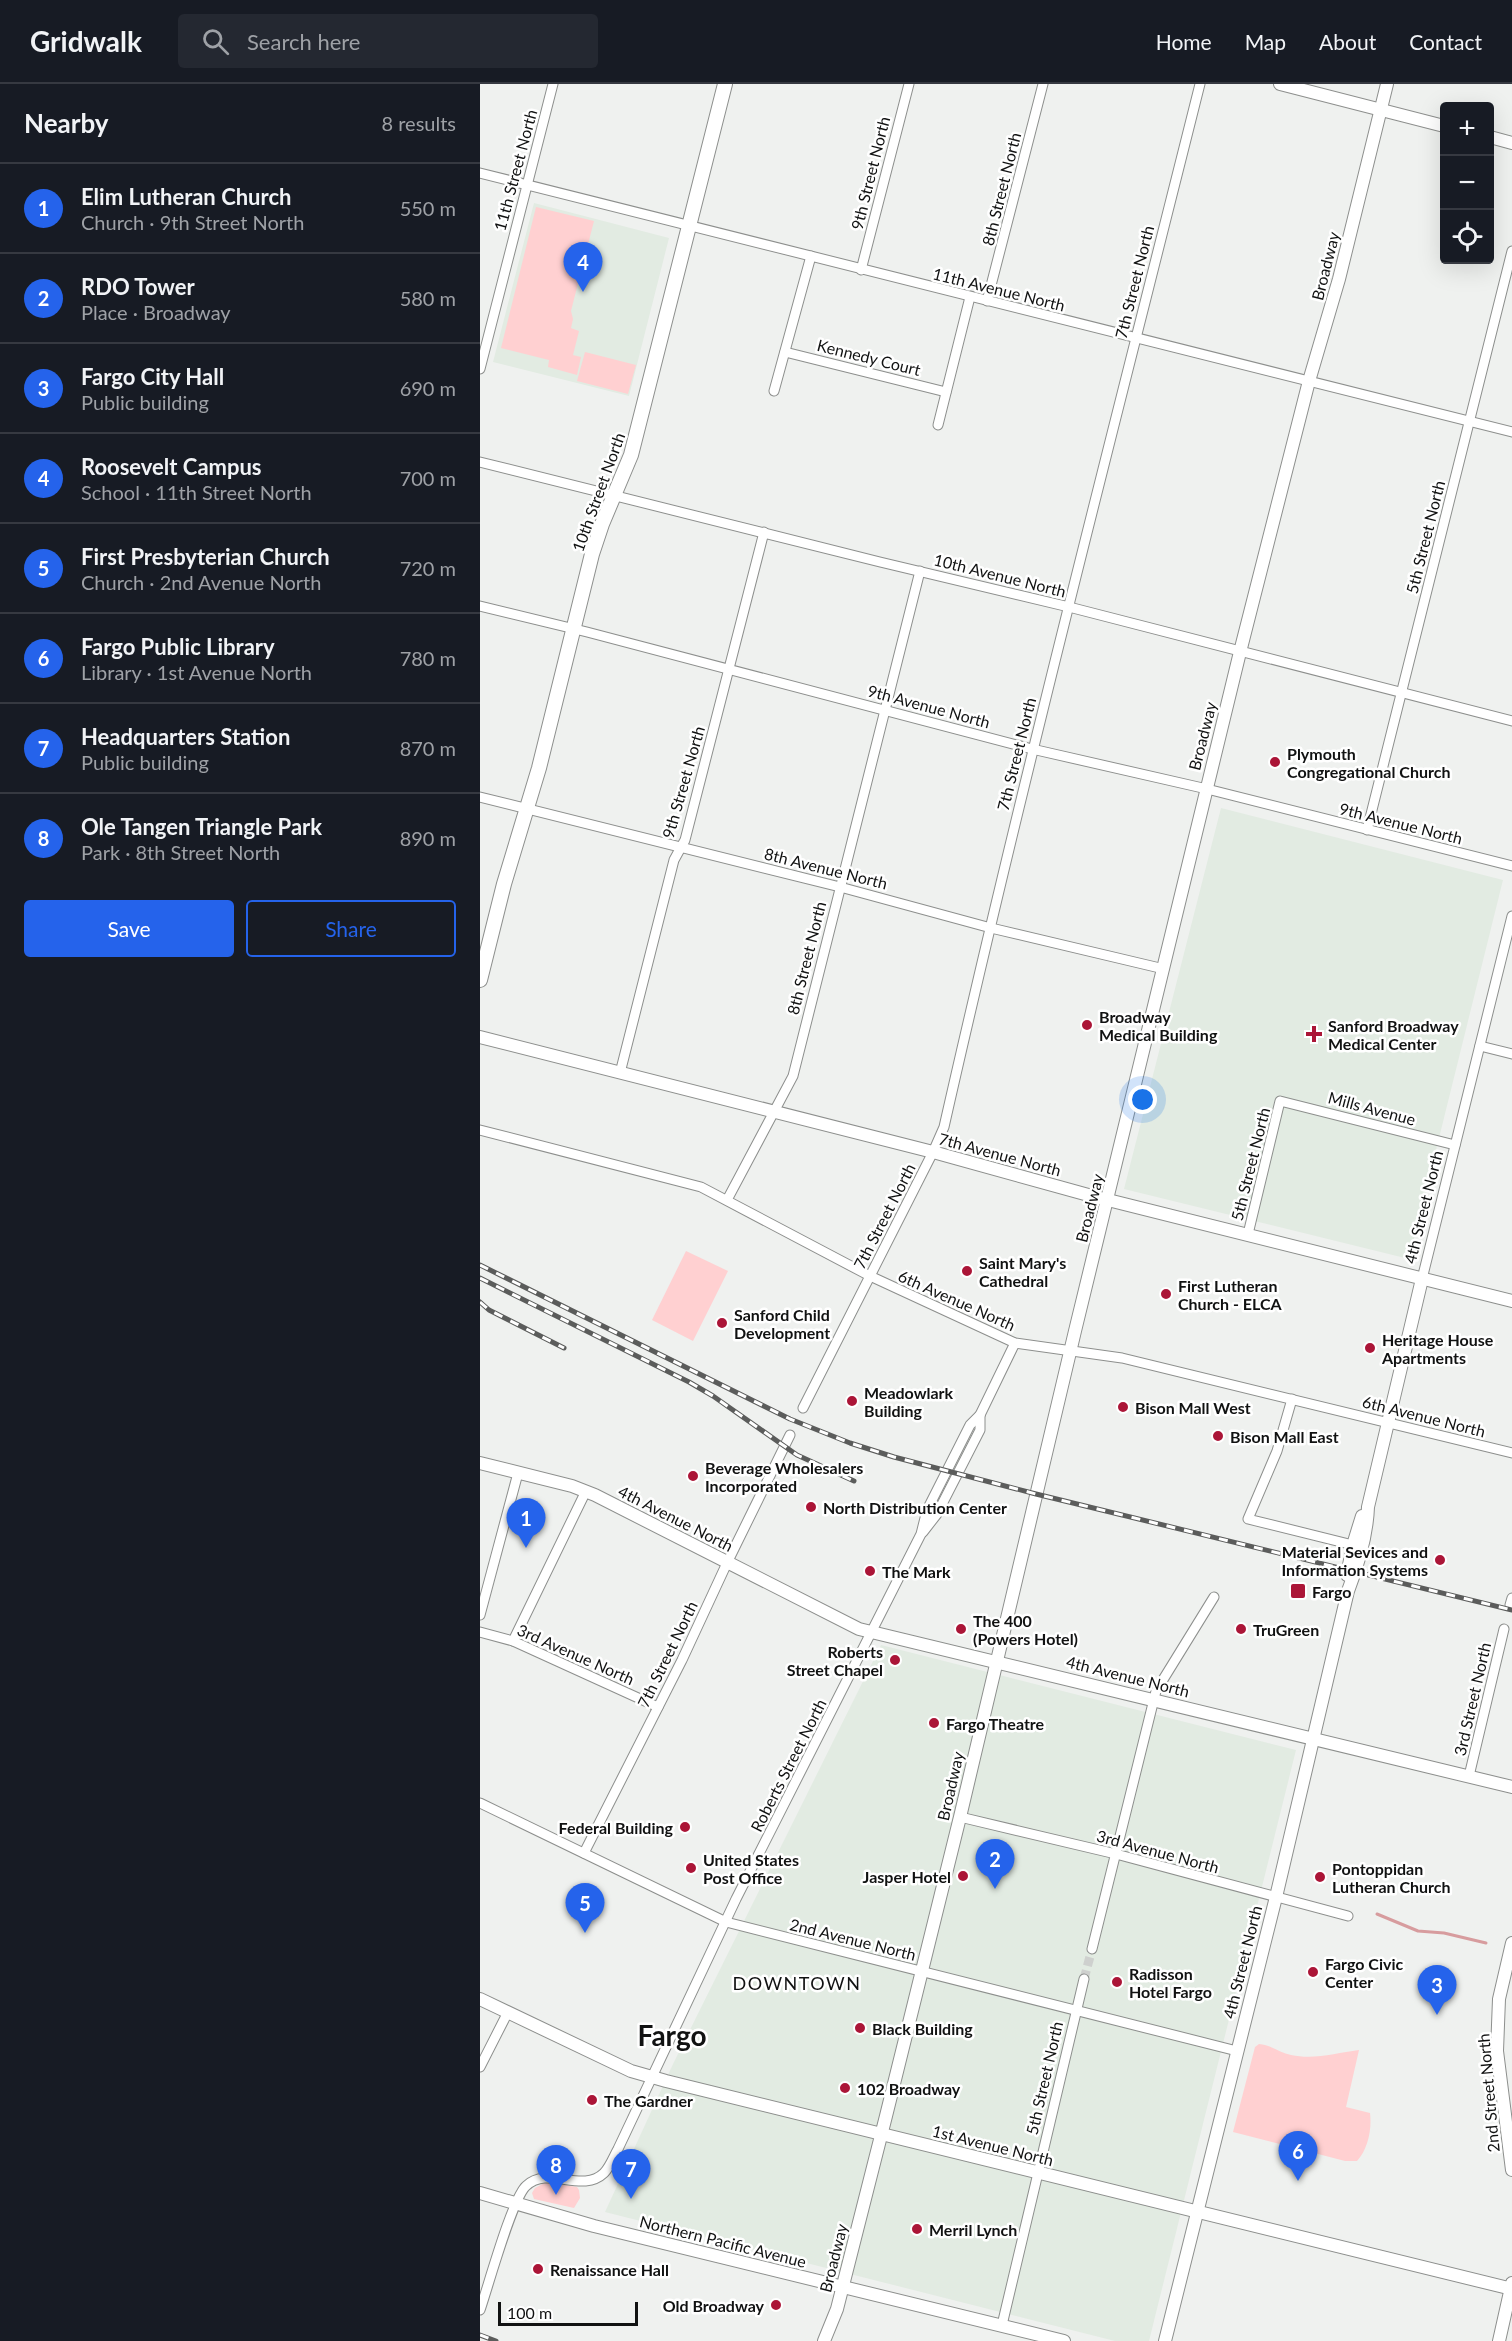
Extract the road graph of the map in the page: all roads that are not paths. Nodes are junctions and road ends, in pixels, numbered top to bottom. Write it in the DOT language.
graph roads {
  1 [pos="553,84"];
  2 [pos="724,84"];
  3 [pos="909,84"];
  4 [pos="1042,84"];
  5 [pos="1200,84"];
  6 [pos="1280,84"];
  7 [pos="1387,84"];
  8 [pos="1381,109"];
  9 [pos="1440,125"];
  10 [pos="1494,138"];
  11 [pos="1512,143"];
  12 [pos="480,172"];
  13 [pos="527,185"];
  14 [pos="689,226"];
  15 [pos="1512,251"];
  16 [pos="811,256"];
  17 [pos="861,270"];
  18 [pos="970,297"];
  19 [pos="987,301"];
  20 [pos="1136,337"];
  21 [pos="785,352"];
  22 [pos="480,369"];
  23 [pos="1309,381"];
  24 [pos="774,391"];
  25 [pos="946,392"];
  26 [pos="1469,421"];
  27 [pos="939,425"];
  28 [pos="1512,432"];
  29 [pos="480,462"];
  30 [pos="614,496"];
  31 [pos="764,532"];
  32 [pos="920,571"];
  33 [pos="480,606"];
  34 [pos="1069,607"];
  35 [pos="574,629"];
  36 [pos="1240,652"];
  37 [pos="730,670"];
  38 [pos="1402,693"];
  39 [pos="885,710"];
  40 [pos="1512,721"];
  41 [pos="1032,749"];
  42 [pos="1207,789"];
  43 [pos="480,797"];
  44 [pos="526,809"];
  45 [pos="1367,830"];
  46 [pos="680,846"];
  47 [pos="1512,866"];
  48 [pos="840,887"];
  49 [pos="1512,916"];
  50 [pos="991,928"];
  51 [pos="1164,969"];
  52 [pos="480,980"];
  53 [pos="480,1037"];
  54 [pos="1480,1046"];
  55 [pos="1512,1054"];
  56 [pos="620,1073"];
  57 [pos="1280,1101"];
  58 [pos="774,1113"];
  59 [pos="480,1130"];
  60 [pos="1455,1145"];
  61 [pos="933,1152"];
  62 [pos="727,1200"];
  63 [pos="1108,1200"];
  64 [pos="1248,1234"];
  65 [pos="870,1276"];
  66 [pos="1422,1279"];
  67 [pos="1512,1301"];
  68 [pos="1015,1343"];
  69 [pos="1071,1349"];
  70 [pos="1292,1399"];
  71 [pos="803,1408"];
  72 [pos="1388,1424"];
  73 [pos="790,1435"];
  74 [pos="1512,1453"];
  75 [pos="480,1463"];
  76 [pos="518,1473"];
  77 [pos="586,1491"];
  78 [pos="1368,1507"];
  79 [pos="1353,1545"];
  80 [pos="727,1563"];
  81 [pos="1348,1591"];
  82 [pos="1214,1597"];
  83 [pos="480,1615"];
  84 [pos="1504,1629"];
  85 [pos="480,1632"];
  86 [pos="872,1632"];
  87 [pos="513,1641"];
  88 [pos="997,1661"];
  89 [pos="1154,1700"];
  90 [pos="658,1707"];
  91 [pos="1313,1738"];
  92 [pos="1469,1776"];
  93 [pos="1512,1787"];
  94 [pos="480,1803"];
  95 [pos="960,1817"];
  96 [pos="584,1852"];
  97 [pos="1116,1854"];
  98 [pos="1276,1897"];
  99 [pos="1348,1916"];
  100 [pos="726,1922"];
  101 [pos="1512,1943"];
  102 [pos="1092,1949"];
  103 [pos="922,1972"];
  104 [pos="1084,1979"];
  105 [pos="480,1999"];
  106 [pos="1076,2011"];
  107 [pos="508,2012"];
  108 [pos="1237,2051"];
  109 [pos="480,2067"];
  110 [pos="652,2077"];
  111 [pos="882,2134"];
  112 [pos="1512,2170"];
  113 [pos="1038,2173"];
  114 [pos="480,2193"];
  115 [pos="515,2205"];
  116 [pos="1197,2212"];
  117 [pos="843,2287"];
  118 [pos="1512,2287"];
  119 [pos="480,2310"];
  120 [pos="1002,2325"];
  121 [pos="824,2341"];
  122 [pos="1064,2341"];
  123 [pos="1165,2341"];
  124 [pos="1499,2341"];
  1 -- 13 [label="street, 11th Street North"];
  2 -- 14 [label="main road, 10th Street North"];
  3 -- 17 [label="street, 9th Street North"];
  4 -- 19 [label="street, 8th Street North"];
  5 -- 20 [label="street, 7th Street North"];
  6 -- 8 [label="street"];
  7 -- 8 [label="street, Broadway"];
  8 -- 9 [label="street"];
  8 -- 23 [label="street, Broadway"];
  10 -- 11 [label="street"];
  12 -- 13 [label="street, 11th Avenue North"];
  13 -- 14 [label="street, 11th Avenue North"];
  13 -- 22 [label="street, 11th Street North"];
  14 -- 16 [label="street, 11th Avenue North"];
  14 -- 30 [label="main road, 10th Street North"];
  15 -- 26 [label="street, 5th Street North"];
  16 -- 17 [label="street, 11th Avenue North"];
  16 -- 21 [label="street"];
  17 -- 18 [label="street, 11th Avenue North"];
  18 -- 19 [label="street, 11th Avenue North"];
  18 -- 25 [label="street"];
  19 -- 20 [label="street, 11th Avenue North"];
  20 -- 23 [label="street, 11th Avenue North"];
  20 -- 34 [label="street, 7th Street North"];
  21 -- 24 [label="street"];
  21 -- 25 [label="street, Kennedy Court"];
  23 -- 26 [label="street, 11th Avenue North"];
  23 -- 36 [label="street, Broadway"];
  25 -- 27 [label="street"];
  26 -- 28 [label="street, 11th Avenue North"];
  26 -- 38 [label="street, 5th Street North"];
  29 -- 30 [label="street, 10th Avenue North"];
  30 -- 31 [label="street, 10th Avenue North"];
  30 -- 35 [label="main road, 10th Street North"];
  31 -- 32 [label="street, 10th Avenue North"];
  31 -- 37 [label="street, 9th Street North"];
  32 -- 34 [label="street, 10th Avenue North"];
  32 -- 39 [label="street, 8th Street North"];
  33 -- 35 [label="street, 9th Avenue North"];
  34 -- 36 [label="street, 10th Avenue North"];
  34 -- 41 [label="street, 7th Street North"];
  35 -- 37 [label="street, 9th Avenue North"];
  35 -- 44 [label="main road, 10th Street North"];
  36 -- 38 [label="street, 10th Avenue North"];
  36 -- 42 [label="street, Broadway"];
  37 -- 39 [label="street, 9th Avenue North"];
  37 -- 46 [label="street, 9th Street North"];
  38 -- 40 [label="street, 10th Avenue North"];
  38 -- 45 [label="street, 5th Street North"];
  39 -- 41 [label="street, 9th Avenue North"];
  39 -- 48 [label="street, 8th Street North"];
  41 -- 42 [label="street, 9th Avenue North"];
  41 -- 50 [label="street, 7th Street North"];
  42 -- 45 [label="street, 9th Avenue North"];
  42 -- 51 [label="street, Broadway"];
  43 -- 44 [label="street, 8th Avenue North"];
  44 -- 46 [label="street, 8th Avenue North"];
  44 -- 52 [label="main road, 10th Street North"];
  45 -- 47 [label="street, 9th Avenue North"];
  46 -- 48 [label="street, 8th Avenue North"];
  46 -- 56 [label="street, 9th Street North"];
  48 -- 50 [label="street, 8th Avenue North"];
  48 -- 58 [label="street, 8th Street North"];
  49 -- 54 [label="street, 4th Street North"];
  50 -- 51 [label="street, 8th Avenue North"];
  50 -- 61 [label="street, 7th Street North"];
  51 -- 63 [label="street, Broadway"];
  53 -- 56 [label="street, 7th Avenue North"];
  54 -- 55 [label="street"];
  54 -- 60 [label="street, 4th Street North"];
  56 -- 58 [label="street, 7th Avenue North"];
  57 -- 60 [label="street, Mills Avenue"];
  57 -- 64 [label="street, 5th Street North"];
  58 -- 61 [label="street, 7th Avenue North"];
  58 -- 62 [label="street, 8th Street North"];
  59 -- 62 [label="street, 6th Avenue North"];
  60 -- 66 [label="street, 4th Street North"];
  61 -- 63 [label="street, 7th Avenue North"];
  61 -- 65 [label="street, 7th Street North"];
  62 -- 65 [label="street, 6th Avenue North"];
  63 -- 64 [label="street, 7th Avenue North"];
  63 -- 69 [label="street, Broadway"];
  64 -- 66 [label="street, 7th Avenue North"];
  65 -- 68 [label="street, 6th Avenue North"];
  65 -- 71 [label="street, 7th Street North"];
  66 -- 67 [label="street, 7th Avenue North"];
  66 -- 72 [label="street, 4th Street North"];
  68 -- 69 [label="street, 6th Avenue North"];
  68 -- 86 [label="street, Roberts Street North"];
  69 -- 70 [label="street, 6th Avenue North"];
  69 -- 88 [label="street, Broadway"];
  70 -- 72 [label="street, 6th Avenue North"];
  70 -- 79 [label="street"];
  72 -- 74 [label="street, 6th Avenue North"];
  72 -- 78 [label="street, 4th Street North"];
  73 -- 80 [label="street, 7th Street North"];
  75 -- 76 [label="street, 4th Avenue North"];
  76 -- 77 [label="street, 4th Avenue North"];
  76 -- 83 [label="street"];
  77 -- 80 [label="street, 4th Avenue North"];
  77 -- 87 [label="street"];
  78 -- 79 [label="street, 4th Street North"];
  78 -- 81 [label="street, 4th Street North"];
  79 -- 81 [label="street, 4th Street North"];
  80 -- 86 [label="street, 4th Avenue North"];
  80 -- 90 [label="street, 7th Street North"];
  81 -- 91 [label="street, 4th Street North"];
  82 -- 89 [label="street"];
  84 -- 92 [label="street, 3rd Street North"];
  85 -- 87 [label="street, 3rd Avenue North"];
  86 -- 88 [label="street, 4th Avenue North"];
  86 -- 100 [label="street, Roberts Street North"];
  87 -- 90 [label="street, 3rd Avenue North"];
  88 -- 89 [label="street, 4th Avenue North"];
  88 -- 95 [label="street, Broadway"];
  89 -- 91 [label="street, 4th Avenue North"];
  89 -- 97 [label="street"];
  90 -- 96 [label="street, 7th Street North"];
  91 -- 92 [label="street, 4th Avenue North"];
  91 -- 98 [label="street, 4th Street North"];
  92 -- 93 [label="street, 4th Avenue North"];
  94 -- 96 [label="street, 2nd Avenue North"];
  95 -- 97 [label="street, 3rd Avenue North"];
  95 -- 103 [label="street, Broadway"];
  96 -- 100 [label="street, 2nd Avenue North"];
  97 -- 98 [label="street, 3rd Avenue North"];
  97 -- 102 [label="street"];
  98 -- 99 [label="street, 3rd Avenue North"];
  98 -- 108 [label="street, 4th Street North"];
  100 -- 103 [label="street, 2nd Avenue North"];
  100 -- 110 [label="street, Roberts Street North"];
  101 -- 112 [label="street, 2nd Street North"];
  103 -- 106 [label="street, 2nd Avenue North"];
  103 -- 111 [label="street, Broadway"];
  104 -- 106 [label="street, 5th Street North"];
  105 -- 107 [label="street, 1st Avenue North"];
  106 -- 108 [label="street, 2nd Avenue North"];
  106 -- 113 [label="street, 5th Street North"];
  107 -- 109 [label="street"];
  107 -- 110 [label="street, 1st Avenue North"];
  108 -- 116 [label="street, 4th Street North"];
  110 -- 111 [label="street, 1st Avenue North"];
  110 -- 115 [label="street, Roberts Street North"];
  111 -- 113 [label="street, 1st Avenue North"];
  111 -- 117 [label="street, Broadway"];
  113 -- 116 [label="street, 1st Avenue North"];
  113 -- 120 [label="street, 5th Street North"];
  114 -- 115 [label="street, Northern Pacific Avenue"];
  115 -- 117 [label="street, Northern Pacific Avenue"];
  115 -- 119 [label="street"];
  116 -- 118 [label="street, 1st Avenue North"];
  116 -- 123 [label="street, 4th Street North"];
  117 -- 120 [label="street, Northern Pacific Avenue"];
  117 -- 121 [label="street, Broadway"];
  118 -- 124 [label="street"];
  120 -- 122 [label="street, Northern Pacific Avenue"];
}
